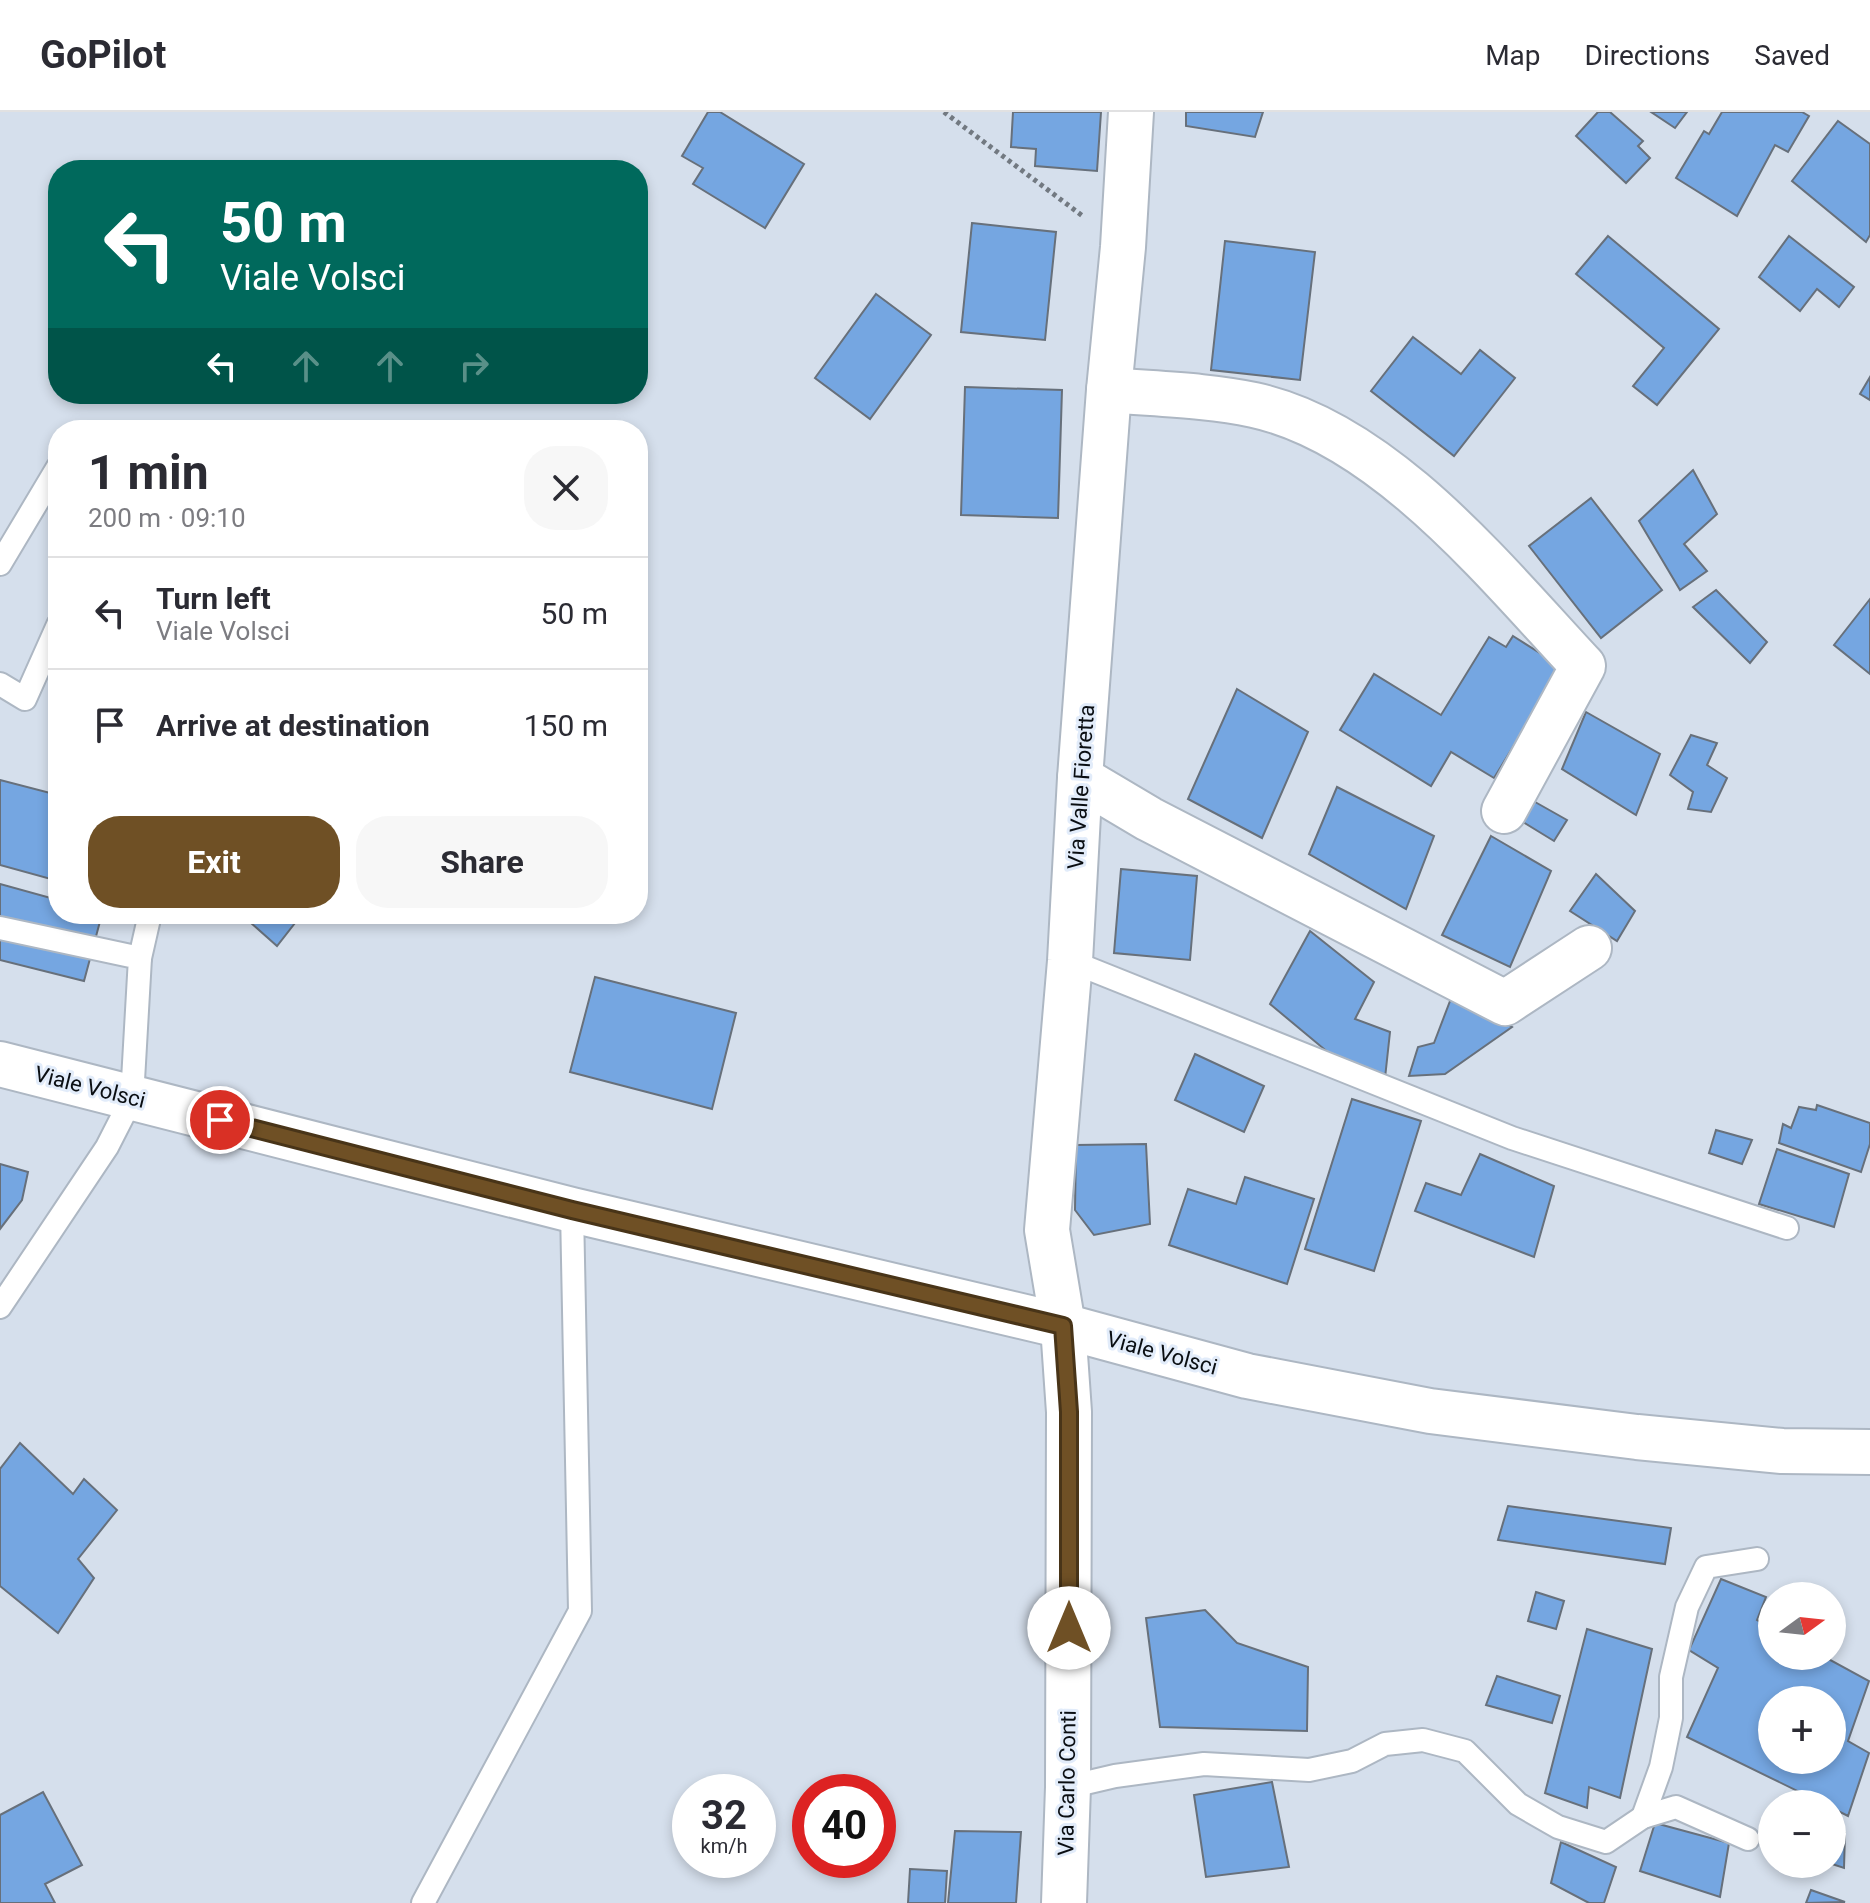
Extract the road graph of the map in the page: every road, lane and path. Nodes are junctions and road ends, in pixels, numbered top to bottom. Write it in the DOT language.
graph roads {
  1 [pos="944,112"];
  2 [pos="1131,112"];
  3 [pos="1123,247"];
  4 [pos="1109,390"];
  5 [pos="48,484"];
  6 [pos="0,564"];
  7 [pos="48,647"];
  8 [pos="0,684"];
  9 [pos="1080,778"];
  10 [pos="1504,811"];
  11 [pos="148,924"];
  12 [pos="0,928"];
  13 [pos="1589,948"];
  14 [pos="140,958"];
  15 [pos="1070,961"];
  16 [pos="0,1064"];
  17 [pos="132,1098"];
  18 [pos="572,1210"];
  19 [pos="1787,1228"];
  20 [pos="0,1307"];
  21 [pos="1063,1326"];
  22 [pos="1870,1452"];
  23 [pos="1757,1559"];
  24 [pos="1068,1787"];
  25 [pos="1643,1817"];
  26 [pos="1748,1839"];
  27 [pos="423,1903"];
  28 [pos="1064,1903"];
  1 -- 3 [label="path"];
  2 -- 3 [label="street, Via Valle Fioretta"];
  3 -- 4 [label="street, Via Valle Fioretta"];
  4 -- 9 [label="street, Via Valle Fioretta"];
  4 -- 10 [label="street"];
  5 -- 6 [label="lane"];
  7 -- 8 [label="lane"];
  9 -- 13 [label="street"];
  9 -- 15 [label="street, Via Valle Fioretta"];
  11 -- 14 [label="lane"];
  12 -- 14 [label="lane"];
  14 -- 17 [label="lane"];
  15 -- 19 [label="lane"];
  15 -- 21 [label="street, Via Valle Fioretta"];
  16 -- 17 [label="street, Viale Volsci"];
  17 -- 18 [label="street, Viale Volsci"];
  17 -- 20 [label="lane"];
  18 -- 21 [label="street, Viale Volsci"];
  18 -- 27 [label="lane"];
  21 -- 22 [label="street, Viale Volsci"];
  21 -- 24 [label="street, Via Carlo Conti"];
  23 -- 25 [label="lane"];
  24 -- 25 [label="lane"];
  24 -- 28 [label="street, Via Carlo Conti"];
  25 -- 26 [label="lane"];
}
